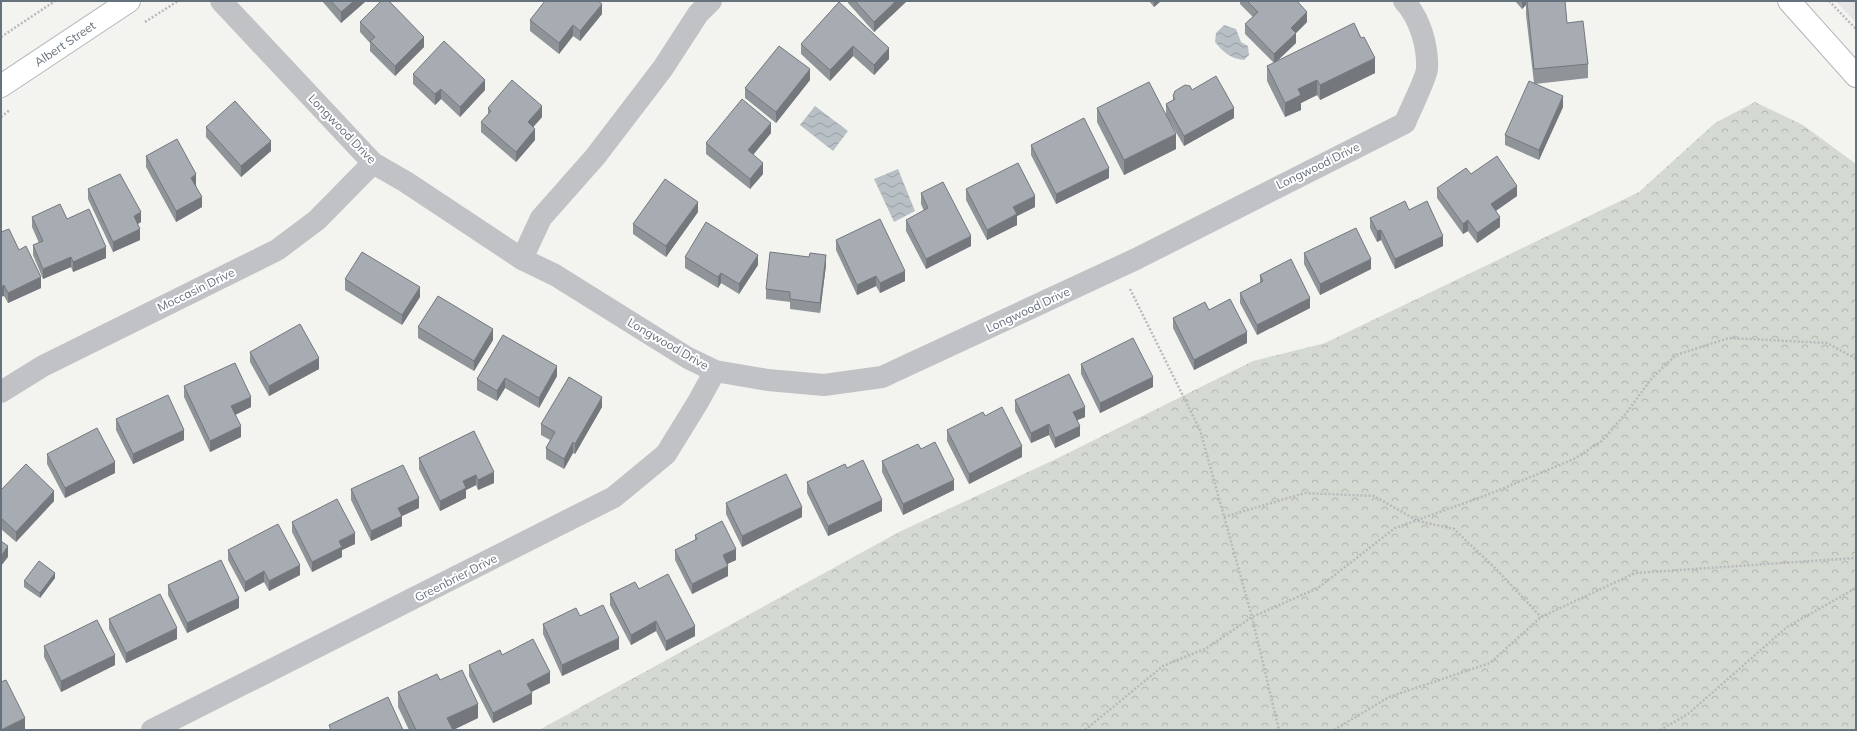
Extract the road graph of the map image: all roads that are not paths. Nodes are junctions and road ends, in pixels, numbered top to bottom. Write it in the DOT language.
graph roads {
  1 [pos="129,1"];
  2 [pos="221,1"];
  3 [pos="711,1"];
  4 [pos="1404,1"];
  5 [pos="1789,1"];
  6 [pos="1856,76"];
  7 [pos="1,86"];
  8 [pos="373,163"];
  9 [pos="522,259"];
  10 [pos="715,371"];
  11 [pos="1,392"];
  12 [pos="152,730"];
  1 -- 7 [label="street, Albert Street"];
  2 -- 8 [label="street, Longwood Drive"];
  3 -- 9 [label="street"];
  4 -- 10 [label="street, Longwood Drive"];
  5 -- 6 [label="street"];
  8 -- 9 [label="street, Longwood Drive"];
  8 -- 11 [label="street, Moccasin Drive"];
  9 -- 10 [label="street, Longwood Drive"];
  10 -- 12 [label="street, Greenbrier Drive"];
}
